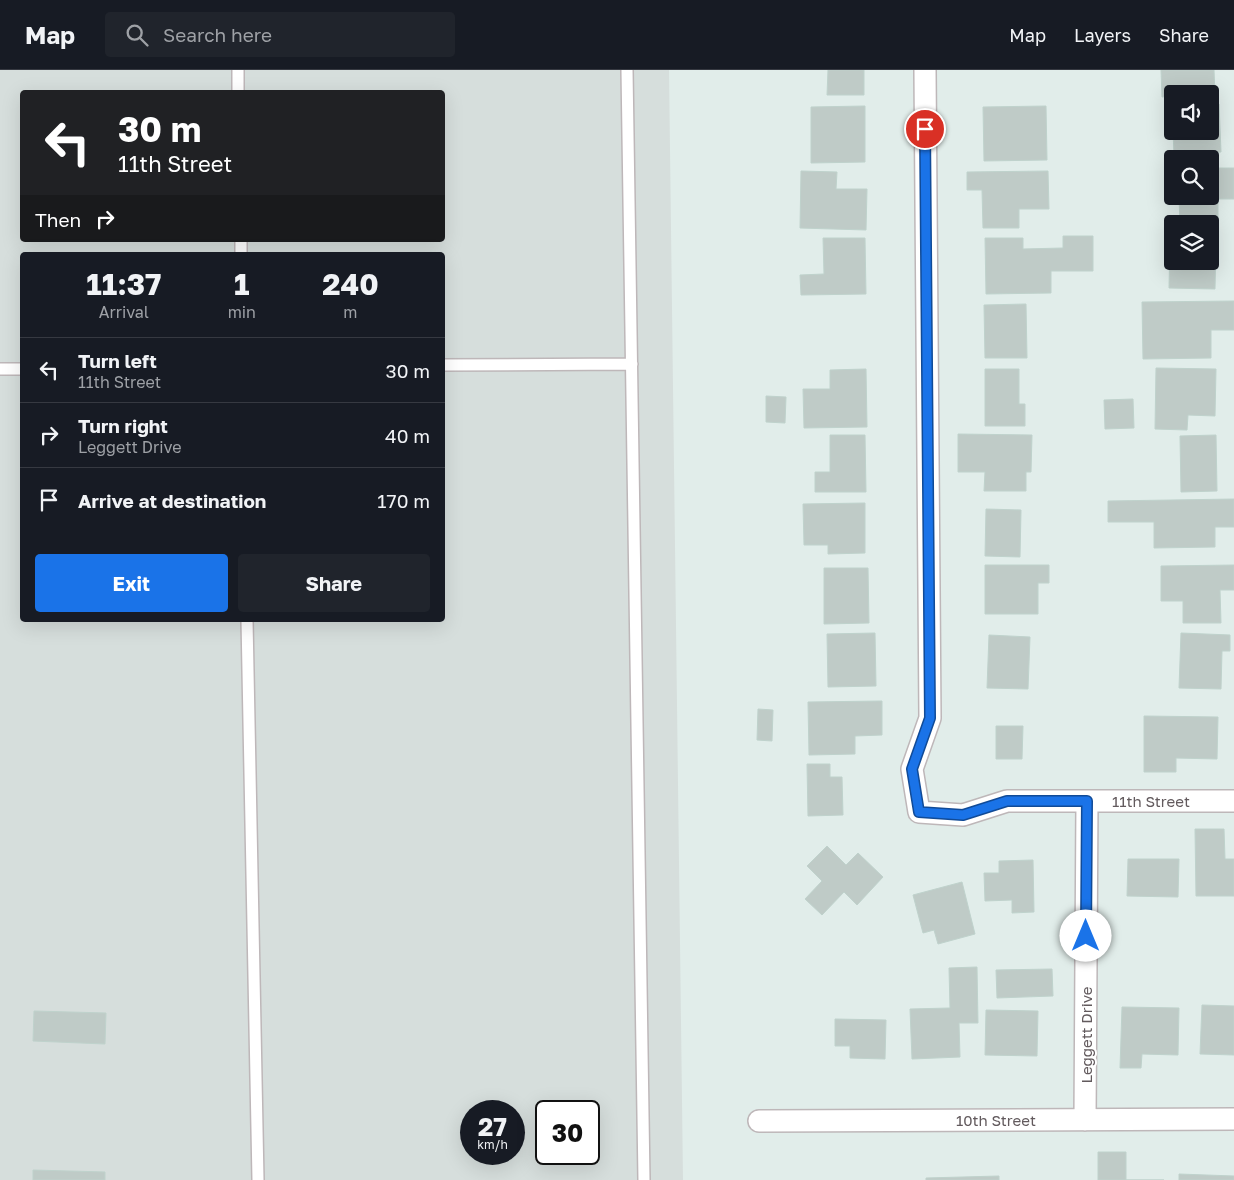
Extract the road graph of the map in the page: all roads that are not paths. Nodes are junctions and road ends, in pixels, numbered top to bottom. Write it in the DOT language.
graph roads {
  1 [pos="238,70"];
  2 [pos="627,70"];
  3 [pos="925,70"];
  4 [pos="238,90"];
  5 [pos="632,364"];
  6 [pos="445,365"];
  7 [pos="0,369"];
  8 [pos="20,369"];
  9 [pos="247,622"];
  10 [pos="1087,801"];
  11 [pos="1234,801"];
  12 [pos="1234,1119"];
  13 [pos="1085,1120"];
  14 [pos="759,1121"];
  15 [pos="258,1180"];
  16 [pos="644,1180"];
  1 -- 4 [label="lane"];
  2 -- 5 [label="lane"];
  3 -- 10 [label="street, 11th Street"];
  5 -- 6 [label="lane"];
  5 -- 16 [label="lane"];
  7 -- 8 [label="lane"];
  9 -- 15 [label="lane"];
  10 -- 11 [label="street, 11th Street"];
  10 -- 13 [label="street, Leggett Drive"];
  12 -- 13 [label="street, 10th Street"];
  13 -- 14 [label="street, 10th Street"];
}
